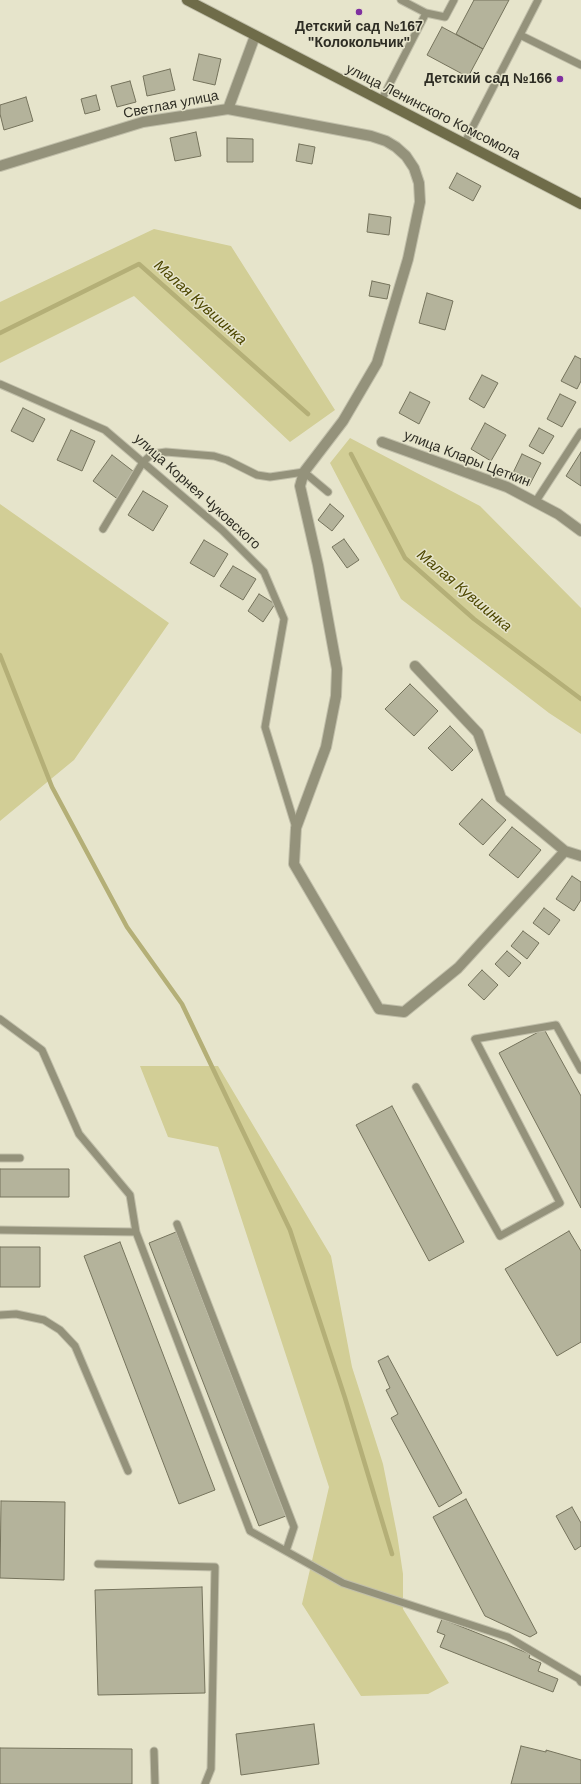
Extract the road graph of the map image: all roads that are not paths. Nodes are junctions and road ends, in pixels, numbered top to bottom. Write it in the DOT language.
graph roads {
  1 [pos="187,0"];
  2 [pos="401,0"];
  3 [pos="454,0"];
  4 [pos="538,0"];
  5 [pos="426,13"];
  6 [pos="255,36"];
  7 [pos="520,36"];
  8 [pos="581,64"];
  9 [pos="381,101"];
  10 [pos="228,108"];
  11 [pos="464,144"];
  12 [pos="0,166"];
  13 [pos="581,204"];
  14 [pos="0,384"];
  15 [pos="581,432"];
  16 [pos="382,442"];
  17 [pos="143,462"];
  18 [pos="304,472"];
  19 [pos="328,492"];
  20 [pos="536,501"];
  21 [pos="103,529"];
  22 [pos="581,530"];
  23 [pos="415,666"];
  24 [pos="296,828"];
  25 [pos="565,851"];
  26 [pos="581,856"];
  27 [pos="0,1019"];
  28 [pos="581,1070"];
  29 [pos="416,1086"];
  30 [pos="0,1158"];
  31 [pos="20,1158"];
  32 [pos="177,1224"];
  33 [pos="0,1230"];
  34 [pos="136,1232"];
  35 [pos="0,1314"];
  36 [pos="128,1471"];
  37 [pos="286,1551"];
  38 [pos="98,1564"];
  39 [pos="581,1682"];
  40 [pos="154,1751"];
  41 [pos="155,1784"];
  42 [pos="205,1784"];
  1 -- 6 [label="main road, улица Ленинского Комсомола"];
  2 -- 5 [label="lane"];
  3 -- 5 [label="lane"];
  4 -- 7 [label="lane"];
  5 -- 9 [label="lane"];
  6 -- 9 [label="main road, улица Ленинского Комсомола"];
  6 -- 10 [label="street, Светлая улица"];
  7 -- 8 [label="lane"];
  7 -- 11 [label="lane"];
  9 -- 11 [label="main road, улица Ленинского Комсомола"];
  10 -- 12 [label="street, Светлая улица"];
  10 -- 18 [label="street"];
  11 -- 13 [label="main road, улица Ленинского Комсомола"];
  14 -- 17 [label="lane, улица Корнея Чуковского"];
  15 -- 20 [label="lane"];
  16 -- 20 [label="street, улица Клары Цеткин"];
  17 -- 18 [label="lane"];
  17 -- 21 [label="lane"];
  17 -- 24 [label="lane, улица Корнея Чуковского"];
  18 -- 19 [label="lane"];
  18 -- 24 [label="street"];
  20 -- 22 [label="street, улица Клары Цеткин"];
  23 -- 25 [label="street"];
  24 -- 25 [label="street"];
  25 -- 26 [label="street"];
  27 -- 34 [label="lane"];
  28 -- 29 [label="lane"];
  30 -- 31 [label="lane"];
  32 -- 37 [label="lane"];
  33 -- 34 [label="lane"];
  34 -- 37 [label="lane"];
  35 -- 36 [label="lane"];
  37 -- 39 [label="lane"];
  38 -- 42 [label="lane"];
  40 -- 41 [label="lane"];
}
